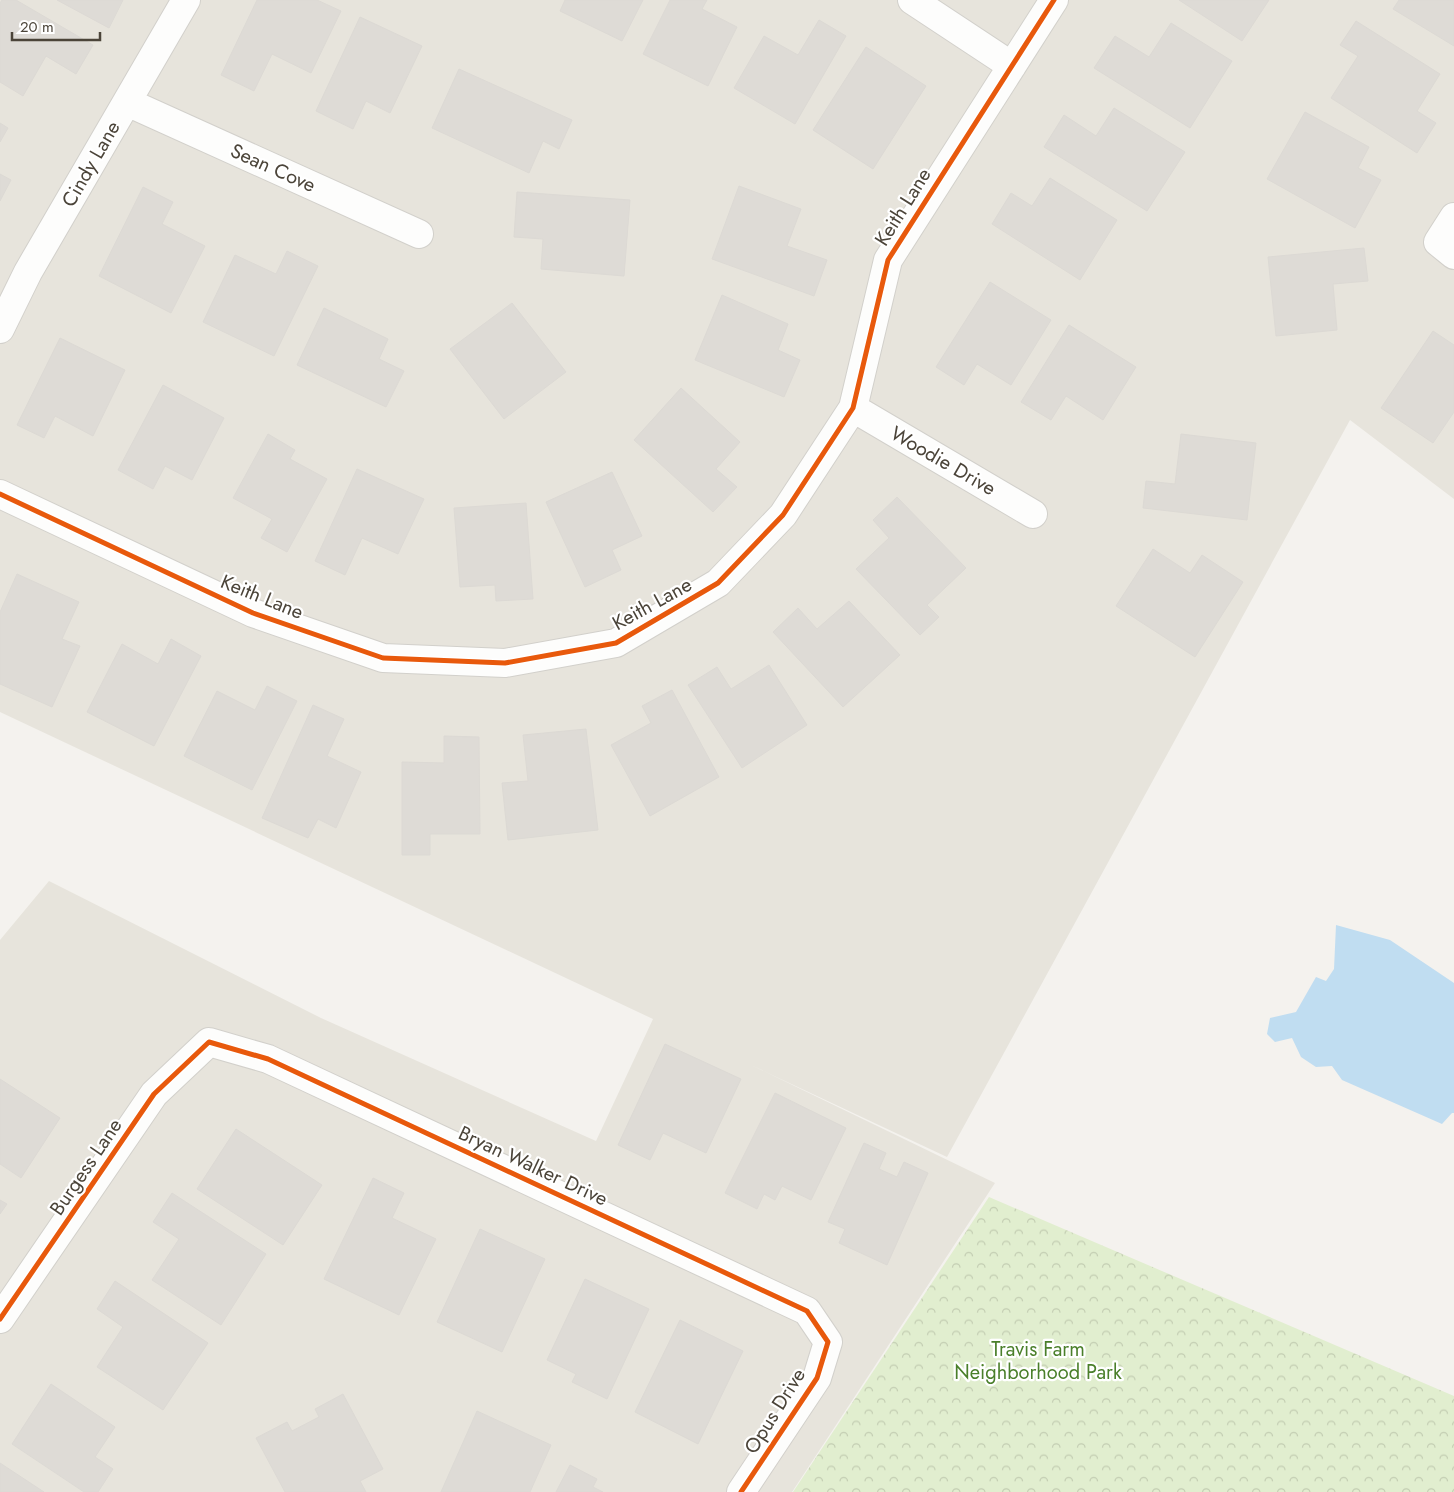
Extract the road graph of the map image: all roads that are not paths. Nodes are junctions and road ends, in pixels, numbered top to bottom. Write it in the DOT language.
graph roads {
  1 [pos="186,0"];
  2 [pos="912,0"];
  3 [pos="1054,0"];
  4 [pos="1012,66"];
  5 [pos="127,102"];
  6 [pos="1454,217"];
  7 [pos="418,234"];
  8 [pos="1446,248"];
  9 [pos="0,329"];
  10 [pos="853,408"];
  11 [pos="0,494"];
  12 [pos="1033,514"];
  13 [pos="209,1042"];
  14 [pos="0,1319"];
  15 [pos="828,1342"];
  16 [pos="741,1492"];
  1 -- 5 [label="street, Cindy Lane"];
  2 -- 4 [label="street"];
  3 -- 4 [label="street, Keith Lane"];
  4 -- 10 [label="street, Keith Lane"];
  5 -- 7 [label="street, Sean Cove"];
  5 -- 9 [label="street, Cindy Lane"];
  6 -- 8 [label="street"];
  10 -- 11 [label="street, Keith Lane"];
  10 -- 12 [label="street, Woodie Drive"];
  13 -- 14 [label="street, Burgess Lane"];
  13 -- 15 [label="street, Bryan Walker Drive"];
  15 -- 16 [label="street, Opus Drive"];
}
